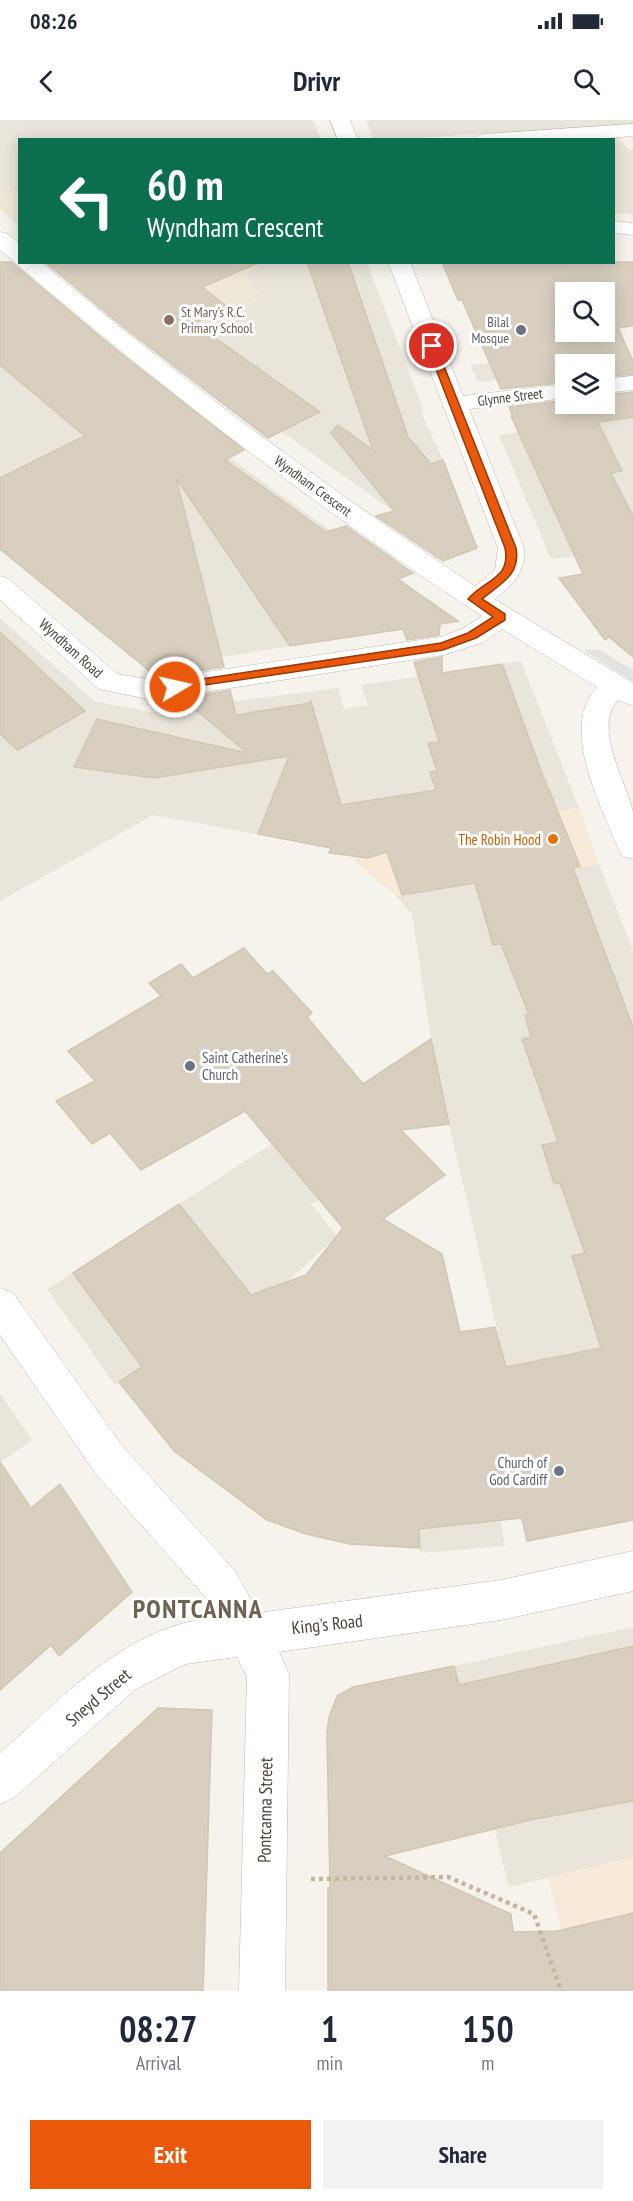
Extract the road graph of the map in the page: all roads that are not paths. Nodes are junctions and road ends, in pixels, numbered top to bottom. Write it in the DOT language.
graph roads {
  1 [pos="340,120"];
  2 [pos="633,130"];
  3 [pos="347,138"];
  4 [pos="514,138"];
  5 [pos="615,227"];
  6 [pos="633,229"];
  7 [pos="0,239"];
  8 [pos="18,254"];
  9 [pos="29,264"];
  10 [pos="400,264"];
  11 [pos="633,383"];
  12 [pos="615,385"];
  13 [pos="555,392"];
  14 [pos="454,404"];
  15 [pos="0,585"];
  16 [pos="474,599"];
  17 [pos="501,617"];
  18 [pos="624,691"];
  19 [pos="633,848"];
  20 [pos="0,1305"];
  21 [pos="633,1571"];
  22 [pos="248,1633"];
  23 [pos="0,1782"];
  24 [pos="262,1991"];
  1 -- 3 [label="street"];
  2 -- 4 [label="street"];
  5 -- 6 [label="street"];
  7 -- 8 [label="street"];
  9 -- 16 [label="street, Wyndham Crescent"];
  10 -- 14 [label="street"];
  11 -- 12 [label="street"];
  13 -- 14 [label="street, Glynne Street"];
  14 -- 16 [label="street"];
  15 -- 17 [label="street, Wyndham Road"];
  16 -- 17 [label="street, Wyndham Crescent"];
  17 -- 18 [label="street, Wyndham Crescent"];
  18 -- 19 [label="street"];
  20 -- 22 [label="street"];
  21 -- 22 [label="street, King's Road"];
  22 -- 23 [label="street, Sneyd Street"];
  22 -- 24 [label="street, Pontcanna Street"];
}
